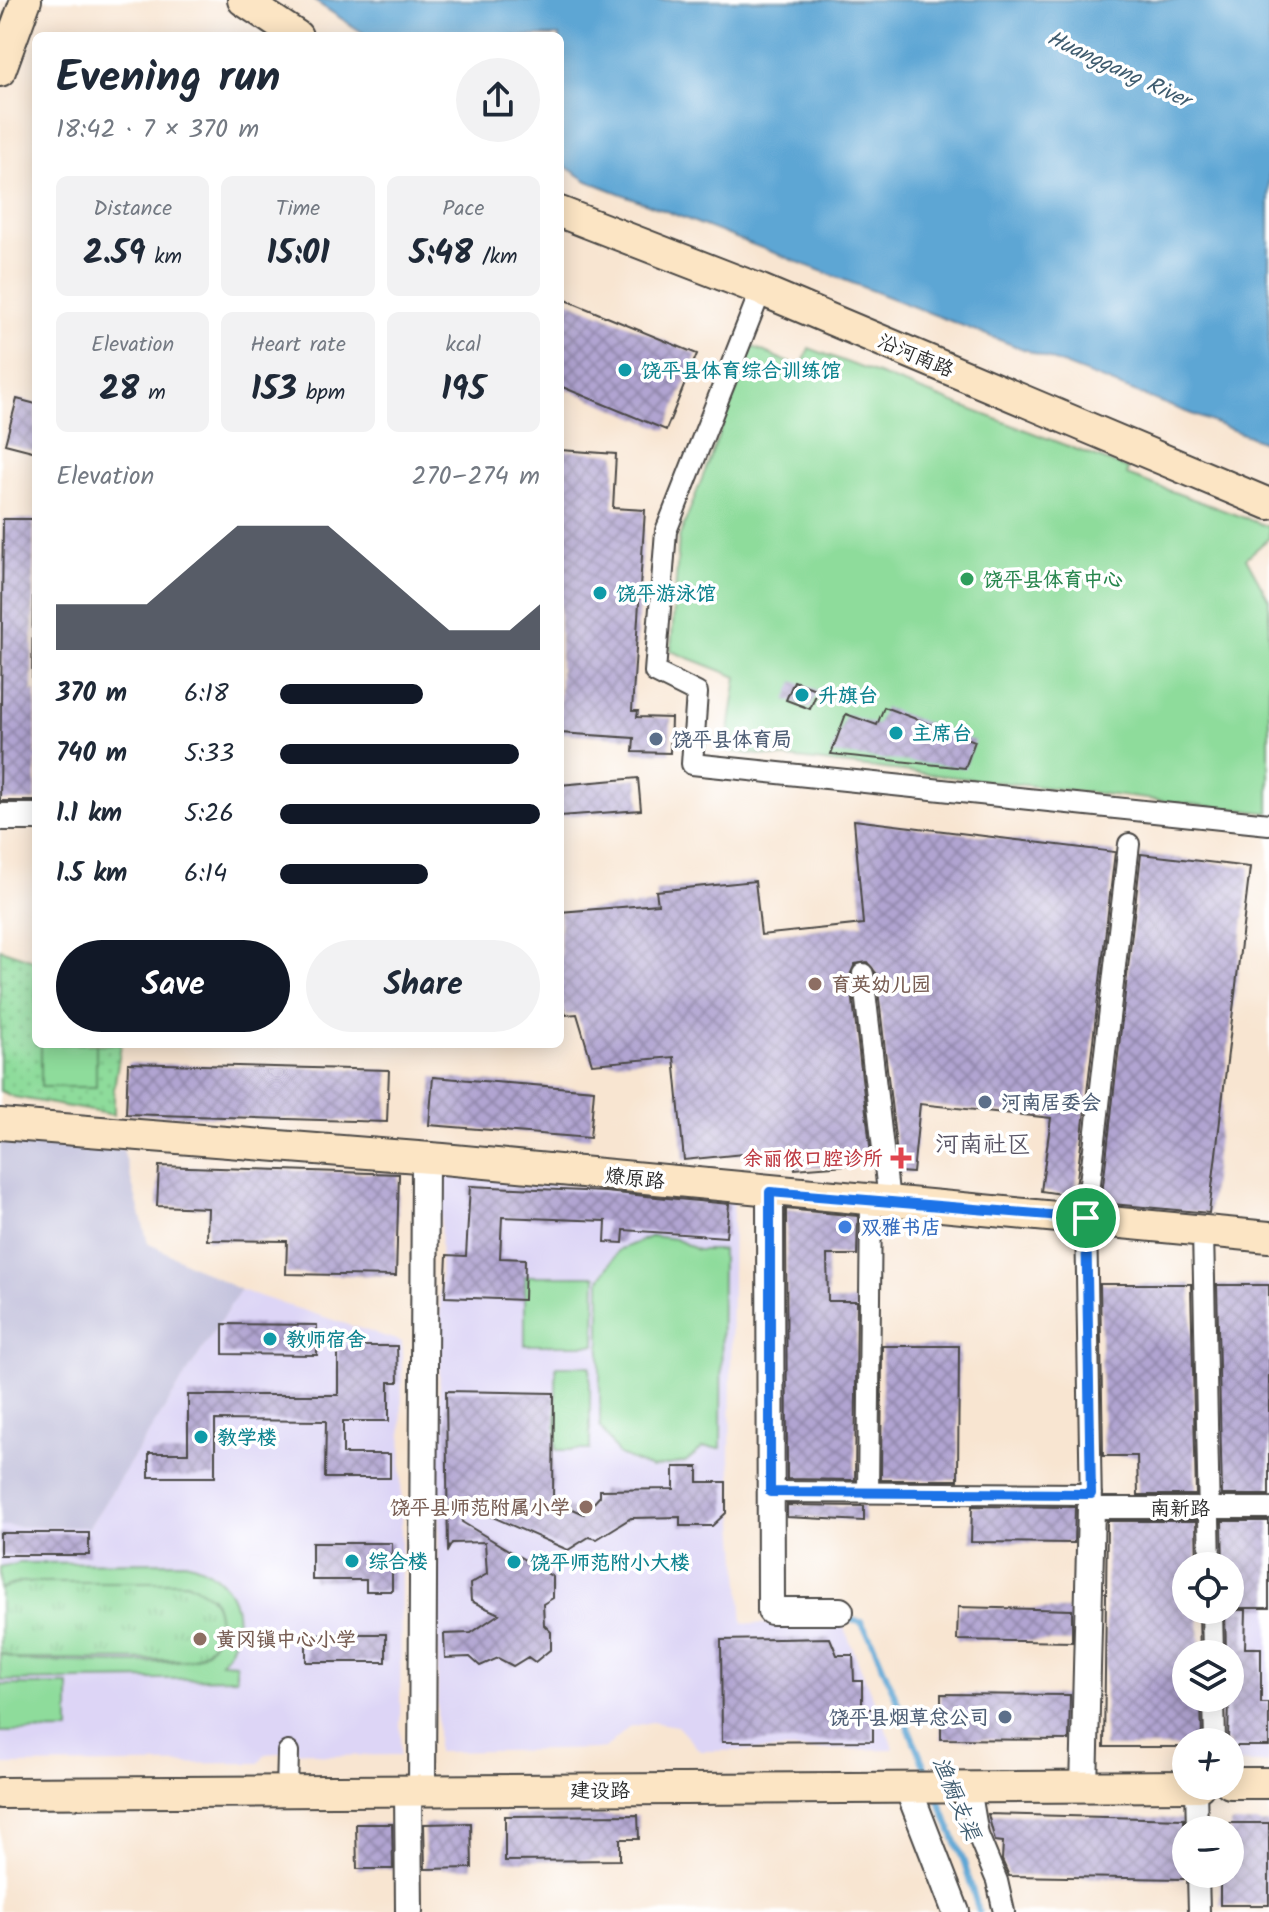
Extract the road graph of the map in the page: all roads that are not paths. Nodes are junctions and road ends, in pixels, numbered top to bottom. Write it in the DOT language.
graph roads {
  1 [pos="26,0"];
  2 [pos="243,0"];
  3 [pos="291,32"];
  4 [pos="0,71"];
  5 [pos="564,214"];
  6 [pos="761,290"];
  7 [pos="1269,504"];
  8 [pos="0,817"];
  9 [pos="32,817"];
  10 [pos="1269,824"];
  11 [pos="1129,844"];
  12 [pos="863,974"];
  13 [pos="0,1124"];
  14 [pos="425,1158"];
  15 [pos="770,1192"];
  16 [pos="880,1201"];
  17 [pos="1086,1218"];
  18 [pos="1203,1232"];
  19 [pos="1269,1237"];
  20 [pos="770,1492"];
  21 [pos="868,1493"];
  22 [pos="1091,1501"];
  23 [pos="1269,1508"];
  24 [pos="1209,1509"];
  25 [pos="1210,1552"];
  26 [pos="840,1611"];
  27 [pos="288,1752"];
  28 [pos="1244,1783"];
  29 [pos="1269,1783"];
  30 [pos="1172,1786"];
  31 [pos="908,1788"];
  32 [pos="970,1788"];
  33 [pos="1084,1788"];
  34 [pos="415,1789"];
  35 [pos="0,1793"];
  36 [pos="287,1793"];
  37 [pos="1198,1888"];
  38 [pos="409,1912"];
  39 [pos="956,1912"];
  40 [pos="1004,1912"];
  41 [pos="1199,1912"];
  1 -- 4 [label="main road"];
  2 -- 3 [label="main road"];
  5 -- 6 [label="main road, 沿河南路"];
  6 -- 7 [label="main road, 沿河南路"];
  6 -- 10 [label="street"];
  8 -- 9 [label="street"];
  11 -- 17 [label="street"];
  12 -- 16 [label="street"];
  13 -- 14 [label="main road, 燎原路"];
  14 -- 15 [label="main road, 燎原路"];
  14 -- 34 [label="street"];
  15 -- 16 [label="main road, 燎原路"];
  15 -- 20 [label="street"];
  16 -- 17 [label="main road, 燎原路"];
  16 -- 21 [label="street"];
  17 -- 18 [label="main road, 燎原路"];
  17 -- 22 [label="street"];
  18 -- 19 [label="main road, 燎原路"];
  18 -- 24 [label="street"];
  20 -- 21 [label="street, 南新路"];
  20 -- 26 [label="street"];
  21 -- 22 [label="street, 南新路"];
  22 -- 24 [label="street, 南新路"];
  22 -- 33 [label="street"];
  23 -- 24 [label="street, 南新路"];
  24 -- 25 [label="street"];
  27 -- 36 [label="street"];
  28 -- 29 [label="main road"];
  30 -- 33 [label="main road, 建设路"];
  31 -- 32 [label="main road, 建设路"];
  31 -- 34 [label="main road, 建设路"];
  31 -- 39 [label="street"];
  32 -- 33 [label="main road, 建设路"];
  32 -- 40 [label="street"];
  34 -- 36 [label="main road, 建设路"];
  34 -- 38 [label="street"];
  35 -- 36 [label="main road, 建设路"];
  37 -- 41 [label="street"];
}
